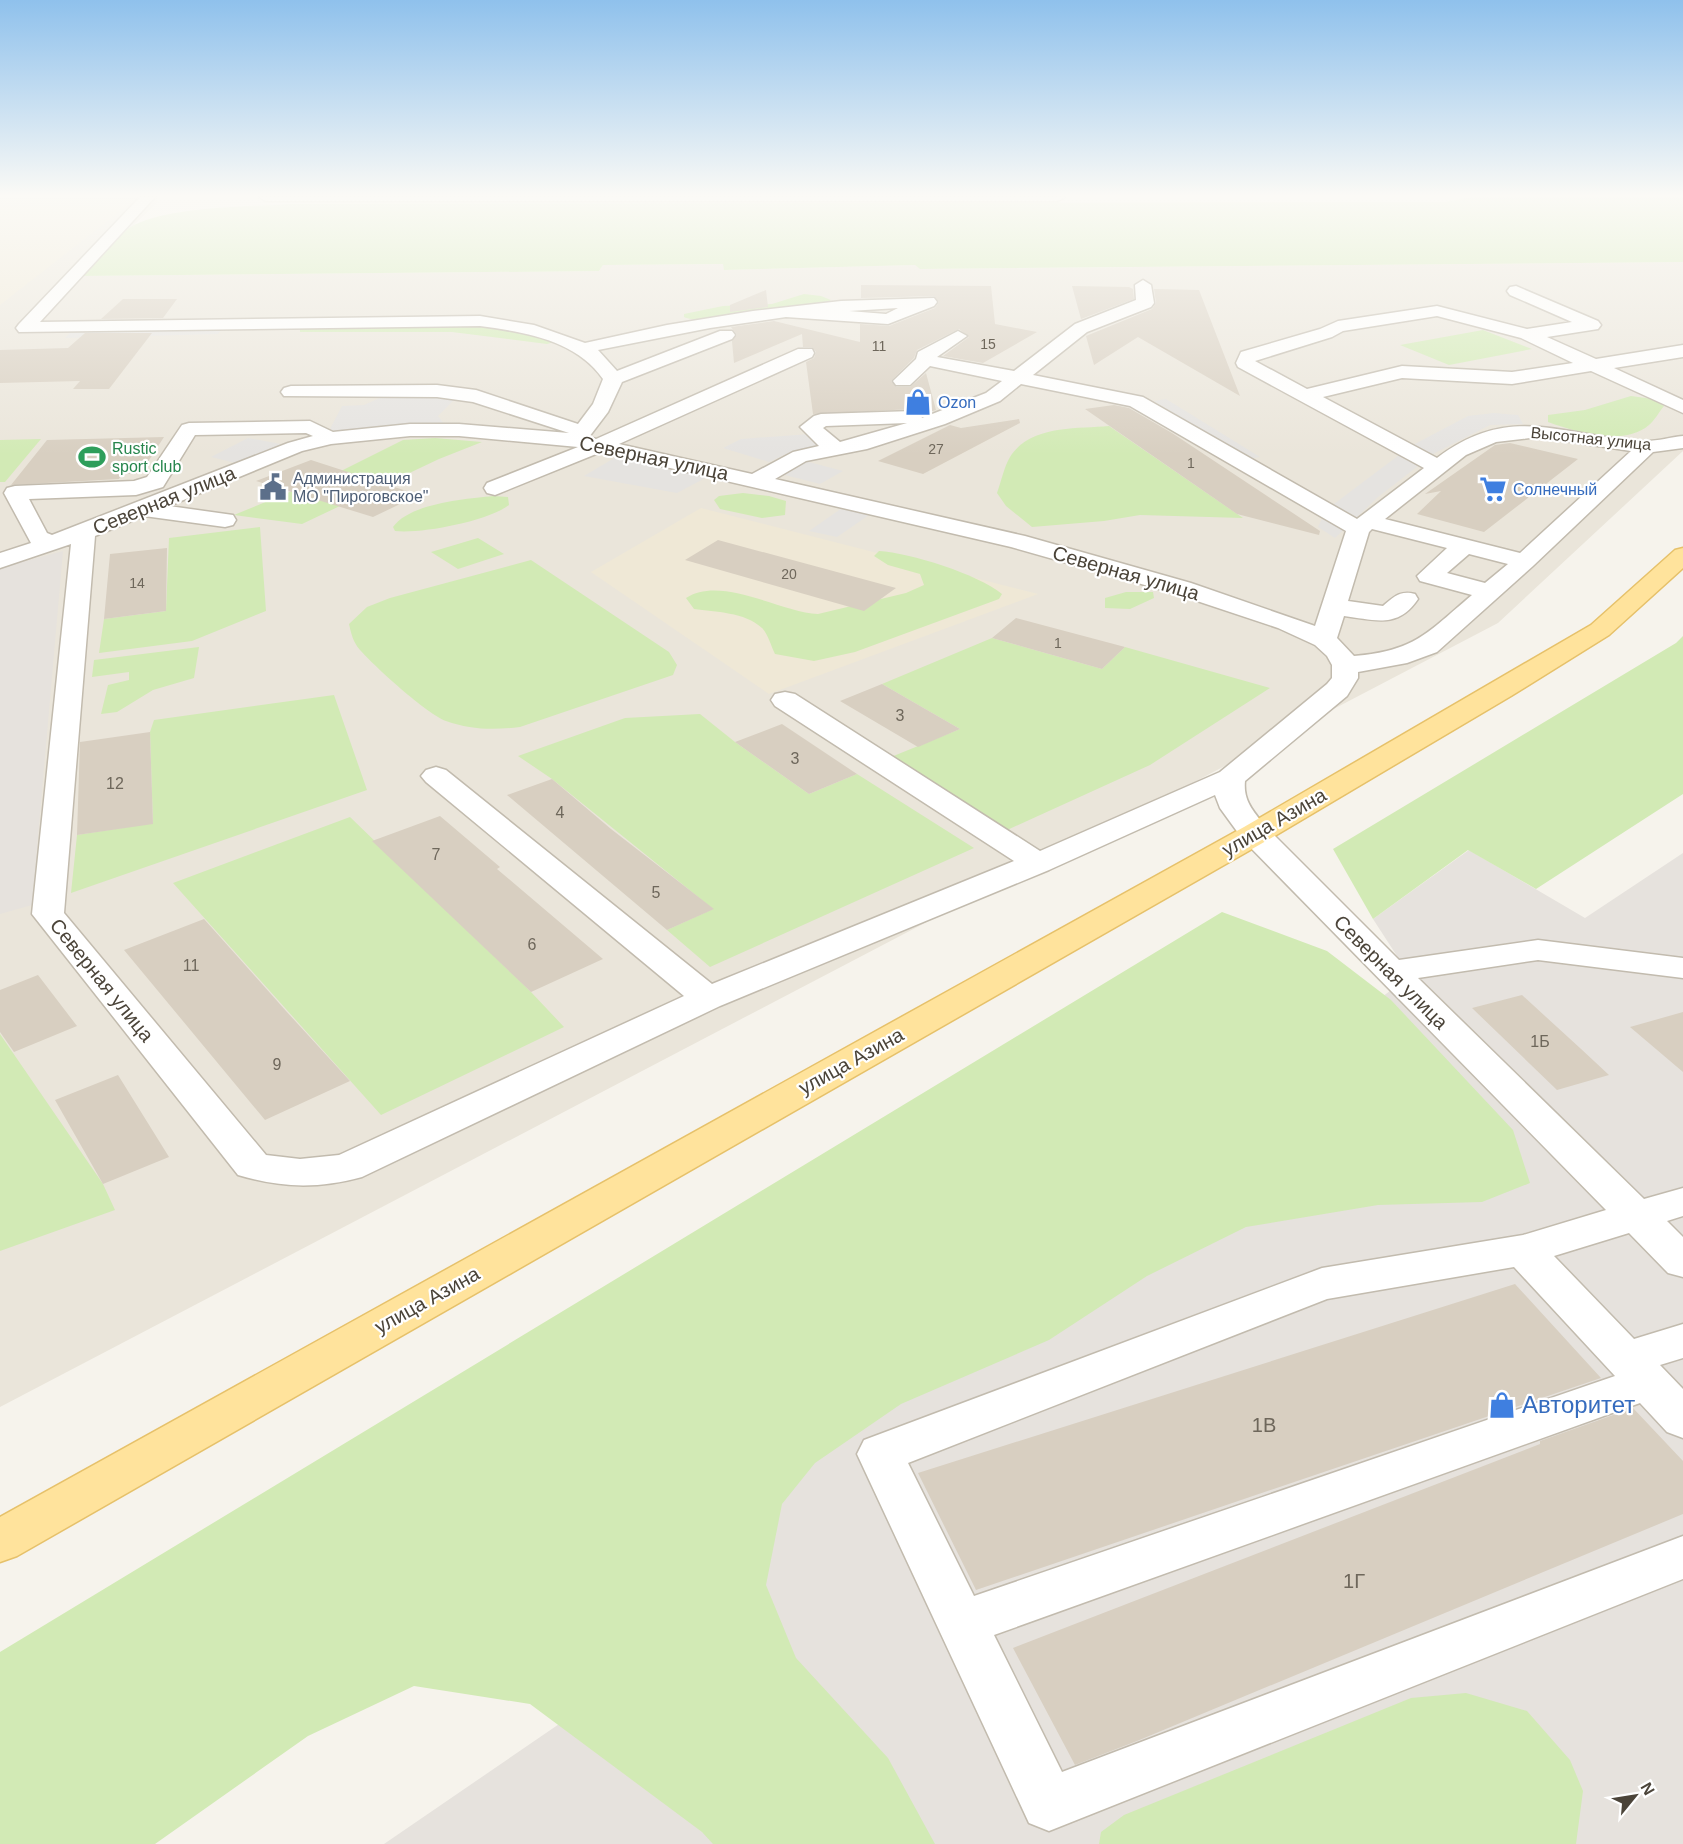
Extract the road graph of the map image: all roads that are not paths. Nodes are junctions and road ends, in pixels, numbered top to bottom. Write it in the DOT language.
graph roads {
  1 [pos="67,283"];
  2 [pos="1143,285"];
  3 [pos="1516,291"];
  4 [pos="1456,300"];
  5 [pos="783,314"];
  6 [pos="1530,333"];
  7 [pos="958,336"];
  8 [pos="589,347"];
  9 [pos="1683,351"];
  10 [pos="805,353"];
  11 [pos="1386,356"];
  12 [pos="926,360"];
  13 [pos="1598,365"];
  14 [pos="1423,373"];
  15 [pos="1020,377"];
  16 [pos="613,379"];
  17 [pos="903,381"];
  18 [pos="291,392"];
  19 [pos="1305,395"];
  20 [pos="1683,407"];
  21 [pos="948,416"];
  22 [pos="331,438"];
  23 [pos="584,439"];
  24 [pos="1683,442"];
  25 [pos="1647,447"];
  26 [pos="836,450"];
  27 [pos="1437,466"];
  28 [pos="756,481"];
  29 [pos="495,488"];
  30 [pos="8,494"];
  31 [pos="142,508"];
  32 [pos="225,520"];
  33 [pos="1363,525"];
  34 [pos="84,532"];
  35 [pos="51,544"];
  36 [pos="1464,546"];
  37 [pos="1683,555"];
  38 [pos="0,561"];
  39 [pos="1525,561"];
  40 [pos="1490,592"];
  41 [pos="1406,599"];
  42 [pos="1335,607"];
  43 [pos="1324,640"];
  44 [pos="1345,665"];
  45 [pos="785,700"];
  46 [pos="436,776"];
  47 [pos="1230,778"];
  48 [pos="1255,834"];
  49 [pos="1038,863"];
  50 [pos="1683,968"];
  51 [pos="1391,972"];
  52 [pos="708,998"];
  53 [pos="1683,1202"];
  54 [pos="1635,1214"];
  55 [pos="1523,1250"];
  56 [pos="1683,1262"];
  57 [pos="1683,1341"];
  58 [pos="1637,1370"];
  59 [pos="1683,1419"];
  60 [pos="0,1541"];
  61 [pos="1683,1557"];
  62 [pos="962,1623"];
  1 -- 8 [label="street"];
  2 -- 15 [label="street"];
  3 -- 6 [label="street"];
  4 -- 6 [label="street"];
  5 -- 5 [label="street"];
  5 -- 8 [label="street"];
  5 -- 16 [label="street"];
  6 -- 13 [label="street"];
  6 -- 19 [label="street"];
  7 -- 12 [label="street"];
  8 -- 16 [label="street"];
  9 -- 13 [label="street"];
  10 -- 23 [label="street"];
  11 -- 14 [label="street"];
  12 -- 15 [label="street"];
  12 -- 17 [label="street"];
  13 -- 14 [label="street"];
  13 -- 20 [label="street"];
  14 -- 19 [label="street"];
  15 -- 21 [label="street"];
  15 -- 33 [label="street"];
  16 -- 23 [label="street"];
  18 -- 23 [label="street"];
  19 -- 27 [label="street"];
  21 -- 26 [label="street"];
  21 -- 26 [label="street"];
  22 -- 23 [label="street, Северная улица"];
  22 -- 30 [label="street"];
  22 -- 31 [label="street, Северная улица"];
  23 -- 28 [label="street, Северная улица"];
  23 -- 29 [label="street"];
  24 -- 25 [label="street, Высотная улица"];
  25 -- 27 [label="street, Высотная улица"];
  25 -- 39 [label="street"];
  26 -- 28 [label="street"];
  27 -- 33 [label="street, Высотная улица"];
  28 -- 43 [label="street, Северная улица"];
  30 -- 35 [label="street"];
  31 -- 32 [label="street"];
  31 -- 34 [label="street, Северная улица"];
  33 -- 36 [label="street"];
  33 -- 42 [label="street"];
  34 -- 35 [label="street, Северная улица"];
  34 -- 52 [label="street, Северная улица"];
  35 -- 38 [label="street, Северная улица"];
  36 -- 39 [label="street"];
  36 -- 40 [label="street"];
  37 -- 48 [label="main road, улица Азина"];
  39 -- 40 [label="street"];
  40 -- 44 [label="street"];
  41 -- 42 [label="street"];
  42 -- 43 [label="street"];
  43 -- 44 [label="street, Северная улица"];
  44 -- 47 [label="street"];
  45 -- 49 [label="street"];
  46 -- 52 [label="street"];
  47 -- 48 [label="street, Северная улица"];
  47 -- 49 [label="street, Северная улица"];
  48 -- 51 [label="street, Северная улица"];
  48 -- 60 [label="main road, улица Азина"];
  49 -- 52 [label="street, Северная улица"];
  50 -- 51 [label="street"];
  51 -- 54 [label="street, Северная улица"];
  53 -- 54 [label="street"];
  54 -- 55 [label="street"];
  54 -- 56 [label="street, Северная улица"];
  55 -- 58 [label="street"];
  55 -- 62 [label="street"];
  57 -- 58 [label="street"];
  58 -- 59 [label="street"];
  58 -- 62 [label="street"];
  61 -- 62 [label="street"];
}
